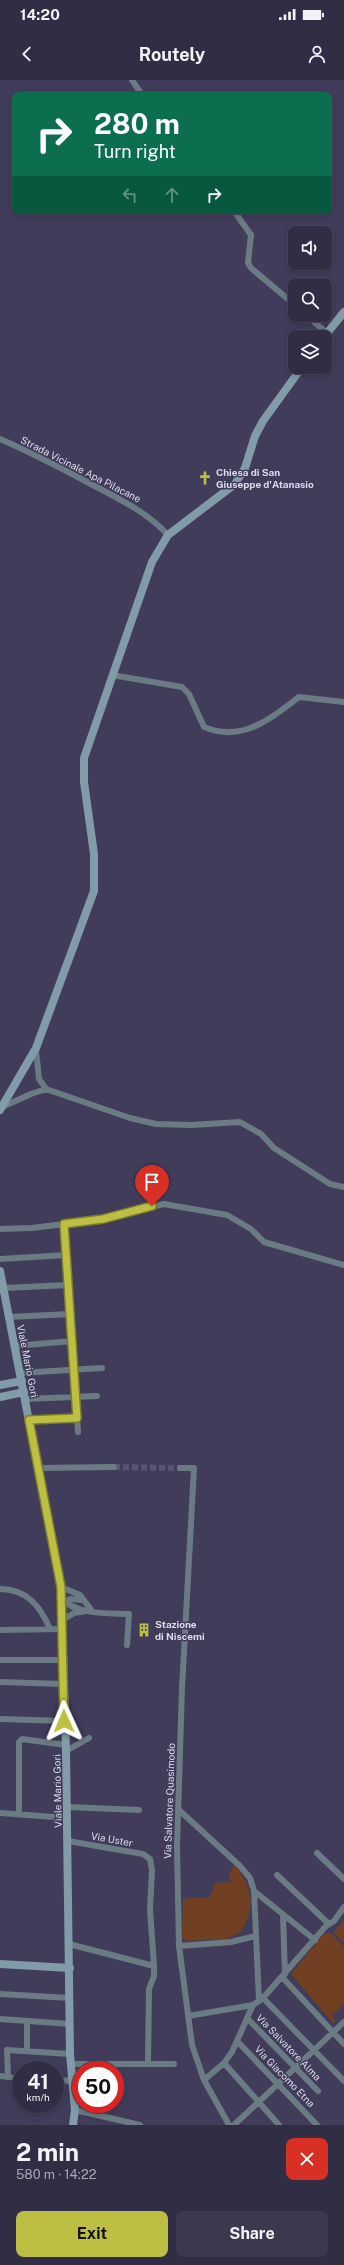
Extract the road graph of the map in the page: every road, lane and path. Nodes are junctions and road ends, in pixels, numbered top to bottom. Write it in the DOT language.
graph roads {
  1 [pos="132,80"];
  2 [pos="140,92"];
  3 [pos="236,214"];
  4 [pos="288,299"];
  5 [pos="344,312"];
  6 [pos="313,322"];
  7 [pos="320,330"];
  8 [pos="329,330"];
  9 [pos="297,374"];
  10 [pos="0,439"];
  11 [pos="168,535"];
  12 [pos="112,675"];
  13 [pos="344,702"];
  14 [pos="36,1048"];
  15 [pos="46,1089"];
  16 [pos="1,1109"];
  17 [pos="344,1187"];
  18 [pos="64,1224"];
  19 [pos="0,1229"];
  20 [pos="66,1255"];
  21 [pos="0,1259"];
  22 [pos="344,1265"];
  23 [pos="0,1271"];
  24 [pos="68,1285"];
  25 [pos="3,1288"];
  26 [pos="70,1314"];
  27 [pos="9,1317"];
  28 [pos="72,1341"];
  29 [pos="15,1346"];
  30 [pos="102,1368"];
  31 [pos="74,1369"];
  32 [pos="21,1377"];
  33 [pos="0,1385"];
  34 [pos="24,1396"];
  35 [pos="97,1396"];
  36 [pos="0,1397"];
  37 [pos="76,1397"];
  38 [pos="77,1418"];
  39 [pos="29,1420"];
  40 [pos="78,1432"];
  41 [pos="114,1467"];
  42 [pos="39,1468"];
  43 [pos="180,1468"];
  44 [pos="61,1587"];
  45 [pos="0,1589"];
  46 [pos="83,1600"];
  47 [pos="62,1602"];
  48 [pos="92,1611"];
  49 [pos="62,1625"];
  50 [pos="50,1629"];
  51 [pos="0,1630"];
  52 [pos="127,1645"];
  53 [pos="0,1660"];
  54 [pos="63,1660"];
  55 [pos="0,1682"];
  56 [pos="64,1684"];
  57 [pos="0,1719"];
  58 [pos="64,1721"];
  59 [pos="89,1738"];
  60 [pos="66,1748"];
  61 [pos="67,1807"];
  62 [pos="139,1810"];
  63 [pos="179,1810"];
  64 [pos="0,1813"];
  65 [pos="19,1814"];
  66 [pos="67,1818"];
  67 [pos="68,1841"];
  68 [pos="317,1853"];
  69 [pos="277,1875"];
  70 [pos="344,1879"];
  71 [pos="254,1891"];
  72 [pos="344,1908"];
  73 [pos="283,1915"];
  74 [pos="329,1924"];
  75 [pos="256,1936"];
  76 [pos="315,1940"];
  77 [pos="69,1944"];
  78 [pos="179,1946"];
  79 [pos="0,1964"];
  80 [pos="154,1966"];
  81 [pos="70,1968"];
  82 [pos="284,1975"];
  83 [pos="0,1994"];
  84 [pos="70,1998"];
  85 [pos="261,1999"];
  86 [pos="253,2005"];
  87 [pos="188,2016"];
  88 [pos="247,2018"];
  89 [pos="0,2019"];
  90 [pos="27,2021"];
  91 [pos="344,2022"];
  92 [pos="70,2024"];
  93 [pos="333,2032"];
  94 [pos="238,2042"];
  95 [pos="344,2044"];
  96 [pos="314,2050"];
  97 [pos="27,2051"];
  98 [pos="70,2054"];
  99 [pos="224,2063"];
  100 [pos="72,2064"];
  101 [pos="124,2064"];
  102 [pos="148,2064"];
  103 [pos="174,2064"];
  104 [pos="295,2068"];
  105 [pos="0,2076"];
  106 [pos="8,2077"];
  107 [pos="12,2077"];
  108 [pos="204,2080"];
  109 [pos="344,2081"];
  110 [pos="278,2084"];
  111 [pos="318,2091"];
  112 [pos="259,2102"];
  113 [pos="75,2113"];
  114 [pos="88,2113"];
  115 [pos="74,2125"];
  116 [pos="140,2125"];
  117 [pos="229,2125"];
  118 [pos="234,2125"];
  119 [pos="279,2125"];
  120 [pos="317,2125"];
  1 -- 2 [label="street"];
  3 -- 4 [label="street"];
  5 -- 8 [label="main road"];
  6 -- 7 [label="street"];
  9 -- 11 [label="main road"];
  10 -- 11 [label="street, Strada Vicinale Apa Pilacane"];
  11 -- 12 [label="main road"];
  12 -- 13 [label="street"];
  12 -- 14 [label="main road"];
  14 -- 15 [label="street"];
  14 -- 16 [label="main road"];
  15 -- 16 [label="street"];
  15 -- 17 [label="street"];
  18 -- 19 [label="street"];
  18 -- 20 [label="street"];
  18 -- 22 [label="street"];
  20 -- 21 [label="street"];
  20 -- 24 [label="street"];
  23 -- 25 [label="main road, Viale Mario Gori"];
  24 -- 25 [label="street"];
  24 -- 26 [label="street"];
  25 -- 27 [label="main road, Viale Mario Gori"];
  26 -- 27 [label="street"];
  26 -- 28 [label="street"];
  27 -- 29 [label="main road, Viale Mario Gori"];
  28 -- 29 [label="street"];
  28 -- 31 [label="street"];
  29 -- 32 [label="main road, Viale Mario Gori"];
  30 -- 31 [label="street"];
  31 -- 32 [label="street"];
  31 -- 37 [label="street"];
  32 -- 33 [label="main road"];
  32 -- 34 [label="main road, Viale Mario Gori"];
  34 -- 36 [label="main road"];
  34 -- 37 [label="street"];
  34 -- 39 [label="main road, Viale Mario Gori"];
  35 -- 37 [label="street"];
  37 -- 38 [label="street"];
  38 -- 39 [label="street"];
  38 -- 40 [label="street"];
  39 -- 42 [label="main road, Viale Mario Gori"];
  41 -- 42 [label="street"];
  42 -- 44 [label="main road, Viale Mario Gori"];
  43 -- 63 [label="street, Via Salvatore Quasimodo"];
  44 -- 46 [label="street"];
  44 -- 47 [label="main road, Viale Mario Gori"];
  45 -- 50 [label="street"];
  46 -- 47 [label="street"];
  46 -- 48 [label="street"];
  47 -- 48 [label="street"];
  47 -- 49 [label="main road, Viale Mario Gori"];
  48 -- 49 [label="street"];
  48 -- 52 [label="street"];
  49 -- 50 [label="street"];
  49 -- 54 [label="main road, Viale Mario Gori"];
  50 -- 51 [label="street"];
  53 -- 54 [label="street"];
  54 -- 56 [label="main road, Viale Mario Gori"];
  55 -- 56 [label="street"];
  56 -- 58 [label="main road, Viale Mario Gori"];
  57 -- 58 [label="street"];
  58 -- 60 [label="main road, Viale Mario Gori"];
  59 -- 60 [label="street"];
  60 -- 61 [label="main road, Viale Mario Gori"];
  60 -- 65 [label="street"];
  61 -- 62 [label="street"];
  61 -- 66 [label="main road, Viale Mario Gori"];
  63 -- 71 [label="street"];
  63 -- 78 [label="street, Via Salvatore Quasimodo"];
  64 -- 65 [label="street"];
  65 -- 66 [label="street"];
  66 -- 67 [label="main road, Viale Mario Gori"];
  67 -- 77 [label="main road, Viale Mario Gori"];
  67 -- 80 [label="street, Via Uster"];
  68 -- 70 [label="street"];
  69 -- 74 [label="street"];
  71 -- 73 [label="street"];
  71 -- 75 [label="street"];
  72 -- 74 [label="street"];
  73 -- 76 [label="street"];
  73 -- 82 [label="street"];
  74 -- 76 [label="street"];
  75 -- 78 [label="street"];
  75 -- 85 [label="street"];
  76 -- 82 [label="street"];
  77 -- 80 [label="street"];
  77 -- 81 [label="main road, Viale Mario Gori"];
  78 -- 87 [label="street, Via Salvatore Quasimodo"];
  79 -- 81 [label="main road"];
  80 -- 102 [label="street"];
  81 -- 84 [label="main road, Viale Mario Gori"];
  82 -- 85 [label="street"];
  82 -- 93 [label="street"];
  83 -- 84 [label="street"];
  84 -- 92 [label="main road, Viale Mario Gori"];
  85 -- 86 [label="street"];
  85 -- 96 [label="street"];
  86 -- 87 [label="street"];
  86 -- 88 [label="street"];
  87 -- 108 [label="street, Via Salvatore Quasimodo"];
  88 -- 94 [label="street"];
  88 -- 104 [label="street, Via Salvatore Alma"];
  89 -- 90 [label="street"];
  90 -- 92 [label="street"];
  90 -- 97 [label="street"];
  91 -- 93 [label="street"];
  92 -- 98 [label="main road, Viale Mario Gori"];
  93 -- 95 [label="street"];
  93 -- 96 [label="street"];
  94 -- 99 [label="street"];
  94 -- 110 [label="street, Via Giacomo Etna"];
  96 -- 104 [label="street"];
  96 -- 109 [label="street"];
  97 -- 98 [label="street"];
  97 -- 106 [label="street"];
  98 -- 100 [label="main road, Viale Mario Gori"];
  99 -- 108 [label="street"];
  99 -- 112 [label="street"];
  101 -- 102 [label="street"];
  102 -- 103 [label="street"];
  104 -- 110 [label="street"];
  104 -- 111 [label="street, Via Salvatore Alma"];
  105 -- 106 [label="street"];
  106 -- 107 [label="street"];
  108 -- 117 [label="street, Via Salvatore Quasimodo"];
  110 -- 112 [label="street"];
  110 -- 120 [label="street, Via Giacomo Etna"];
  112 -- 118 [label="street"];
  112 -- 119 [label="street"];
  113 -- 115 [label="main road, Viale Mario Gori"];
  114 -- 116 [label="street"];
}
